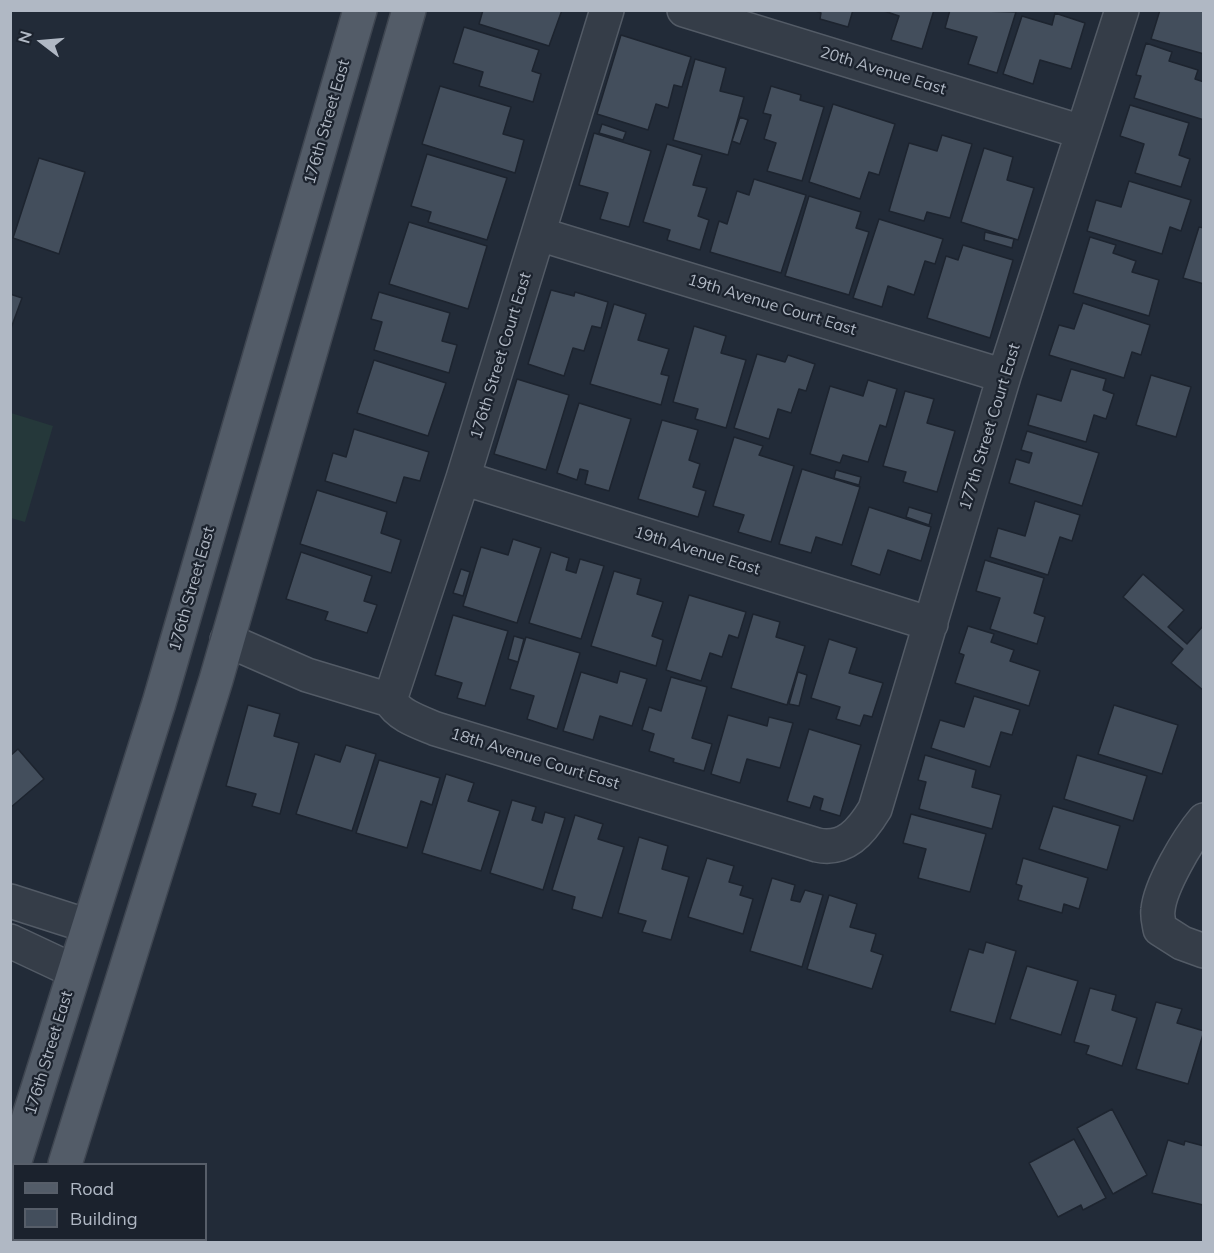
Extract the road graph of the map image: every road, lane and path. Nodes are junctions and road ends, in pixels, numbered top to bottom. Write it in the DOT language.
graph roads {
  1 [pos="360,10"];
  2 [pos="408,10"];
  3 [pos="607,10"];
  4 [pos="684,10"];
  5 [pos="1122,10"];
  6 [pos="1082,132"];
  7 [pos="539,234"];
  8 [pos="1004,376"];
  9 [pos="243,412"];
  10 [pos="463,478"];
  11 [pos="932,624"];
  12 [pos="227,640"];
  13 [pos="390,700"];
  14 [pos="159,703"];
  15 [pos="1203,820"];
  16 [pos="852,838"];
  17 [pos="10,901"];
  18 [pos="88,926"];
  19 [pos="135,938"];
  20 [pos="10,941"];
  21 [pos="1203,951"];
  22 [pos="75,971"];
  23 [pos="15,1163"];
  24 [pos="65,1163"];
  1 -- 9 [label="main road, 176th Street East"];
  2 -- 12 [label="main road"];
  3 -- 7 [label="street, 176th Street Court East"];
  4 -- 6 [label="street, 20th Avenue East"];
  5 -- 6 [label="street, 177th Street Court East"];
  6 -- 8 [label="street, 177th Street Court East"];
  7 -- 8 [label="street, 19th Avenue Court East"];
  7 -- 10 [label="street, 176th Street Court East"];
  8 -- 11 [label="street, 177th Street Court East"];
  9 -- 12 [label="main road"];
  9 -- 14 [label="main road, 176th Street East"];
  10 -- 11 [label="street, 19th Avenue East"];
  10 -- 13 [label="street, 176th Street Court East"];
  11 -- 16 [label="street, 177th Street Court East"];
  12 -- 13 [label="street, 18th Avenue Court East"];
  12 -- 19 [label="main road"];
  13 -- 16 [label="street, 18th Avenue Court East"];
  14 -- 18 [label="main road, 176th Street East"];
  14 -- 19 [label="main road"];
  15 -- 21 [label="street"];
  17 -- 18 [label="street"];
  18 -- 22 [label="main road, 176th Street East"];
  19 -- 24 [label="main road"];
  20 -- 22 [label="street"];
  22 -- 23 [label="main road, 176th Street East"];
}
